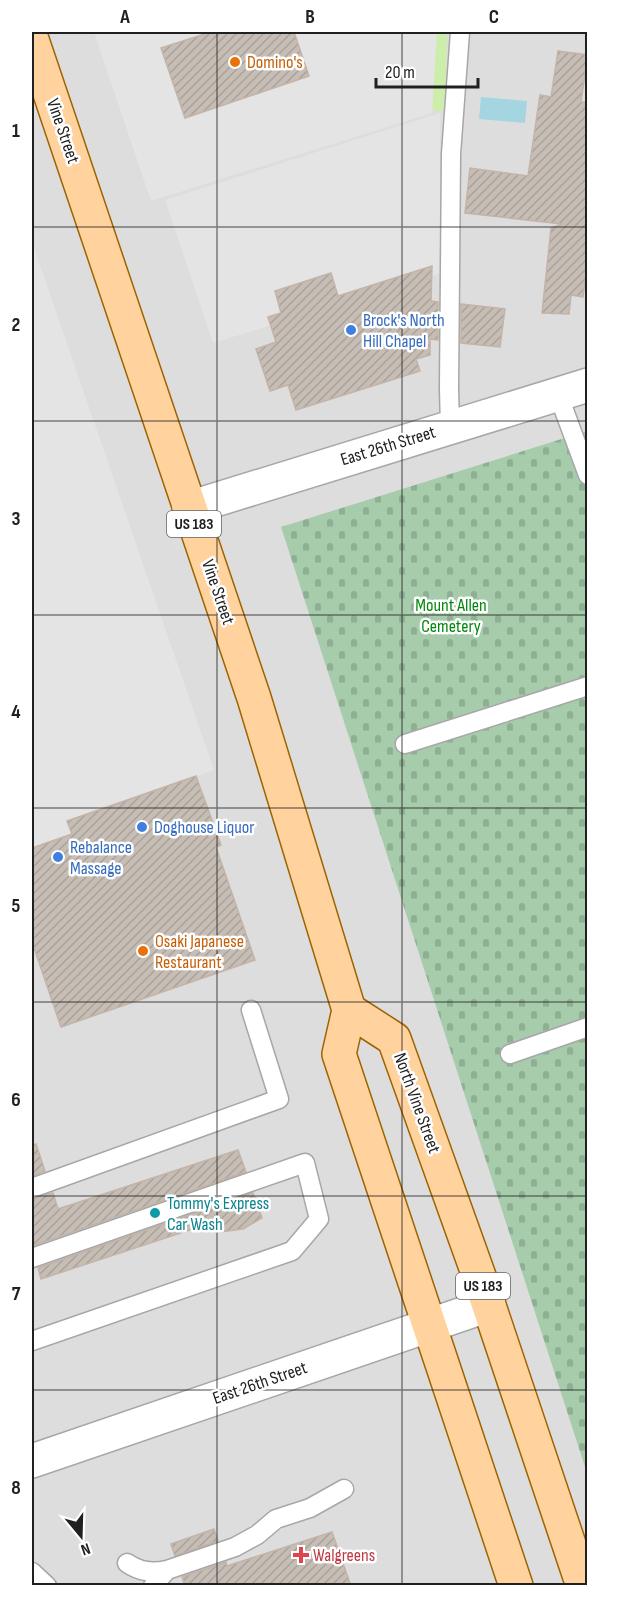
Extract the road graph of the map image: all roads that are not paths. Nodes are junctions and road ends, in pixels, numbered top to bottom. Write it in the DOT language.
graph roads {
  1 [pos="459,32"];
  2 [pos="32,40"];
  3 [pos="573,389"];
  4 [pos="450,427"];
  5 [pos="588,475"];
  6 [pos="189,508"];
  7 [pos="588,686"];
  8 [pos="405,744"];
  9 [pos="251,1010"];
  10 [pos="349,1010"];
  11 [pos="588,1027"];
  12 [pos="510,1054"];
  13 [pos="32,1188"];
  14 [pos="32,1258"];
  15 [pos="489,1305"];
  16 [pos="429,1324"];
  17 [pos="32,1341"];
  18 [pos="32,1461"];
  19 [pos="344,1489"];
  20 [pos="127,1563"];
  21 [pos="167,1570"];
  22 [pos="32,1572"];
  23 [pos="47,1586"];
  24 [pos="153,1586"];
  25 [pos="516,1586"];
  26 [pos="583,1586"];
  1 -- 4 [label="lane"];
  2 -- 6 [label="main road, Vine Street / US 183"];
  3 -- 4 [label="street, East 26th Street"];
  3 -- 5 [label="lane"];
  4 -- 6 [label="street, East 26th Street"];
  6 -- 10 [label="main road, Vine Street / US 183"];
  7 -- 8 [label="lane"];
  9 -- 13 [label="lane"];
  10 -- 15 [label="main road, North Vine Street / US 183"];
  10 -- 16 [label="main road, US 183"];
  11 -- 12 [label="lane"];
  14 -- 17 [label="lane"];
  15 -- 16 [label="street, East 26th Street"];
  15 -- 26 [label="main road, North Vine Street / US 183"];
  16 -- 18 [label="street, East 26th Street"];
  16 -- 25 [label="main road, US 183"];
  19 -- 21 [label="lane"];
  20 -- 21 [label="lane"];
  21 -- 24 [label="lane"];
  22 -- 23 [label="lane"];
}
